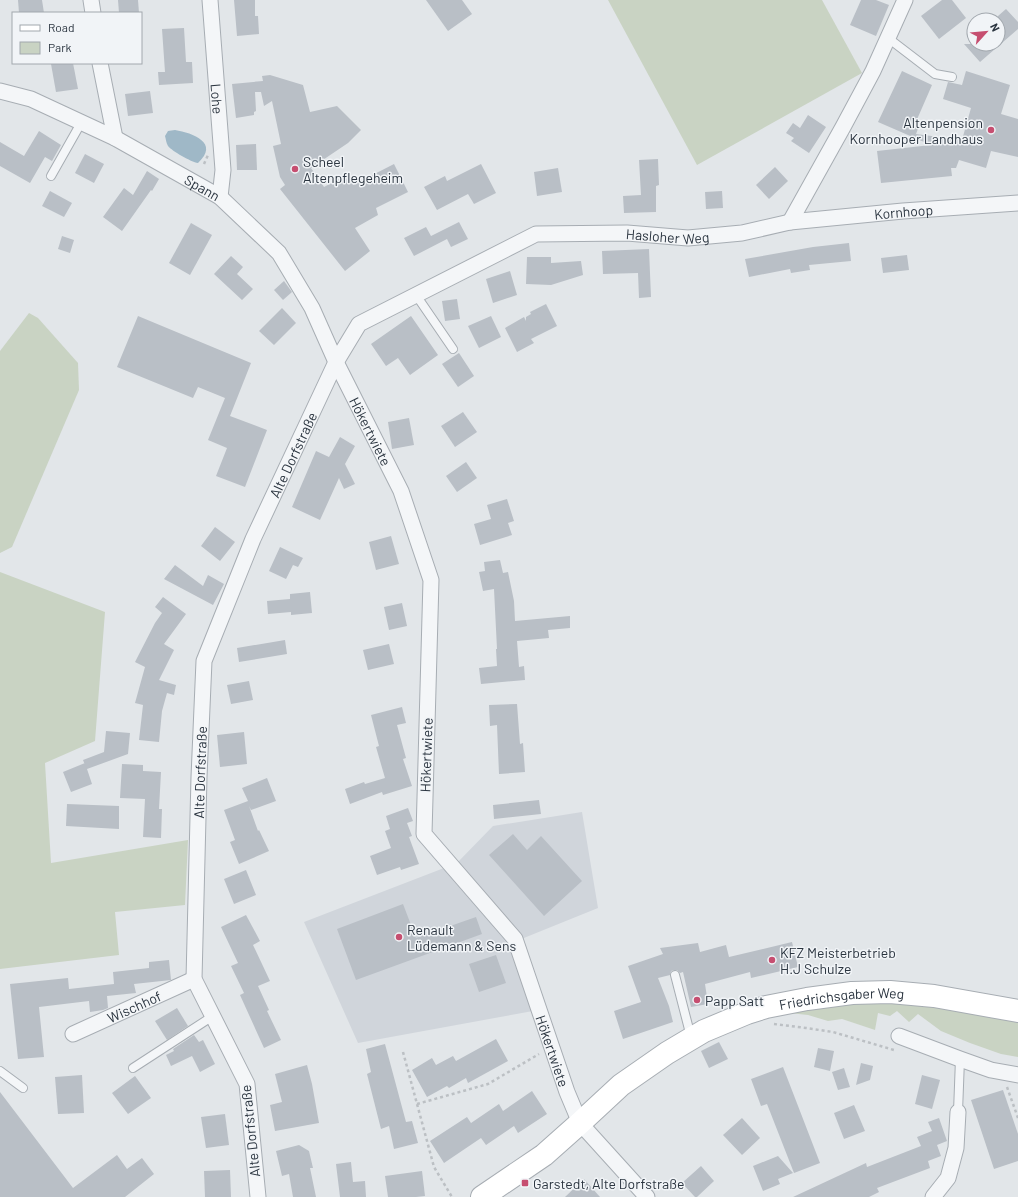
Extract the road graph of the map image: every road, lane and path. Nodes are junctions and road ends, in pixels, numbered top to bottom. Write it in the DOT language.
graph roads {
  1 [pos="91,0"];
  2 [pos="210,0"];
  3 [pos="904,0"];
  4 [pos="93,12"];
  5 [pos="888,38"];
  6 [pos="100,64"];
  7 [pos="952,77"];
  8 [pos="0,91"];
  9 [pos="82,123"];
  10 [pos="115,138"];
  11 [pos="51,176"];
  12 [pos="220,197"];
  13 [pos="1018,203"];
  14 [pos="790,222"];
  15 [pos="416,295"];
  16 [pos="453,349"];
  17 [pos="336,362"];
  18 [pos="675,975"];
  19 [pos="194,979"];
  20 [pos="1018,1011"];
  21 [pos="213,1016"];
  22 [pos="774,1024"];
  23 [pos="73,1034"];
  24 [pos="899,1036"];
  25 [pos="691,1038"];
  26 [pos="552,1046"];
  27 [pos="403,1052"];
  28 [pos="900,1052"];
  29 [pos="960,1059"];
  30 [pos="133,1068"];
  31 [pos="0,1071"];
  32 [pos="1012,1078"];
  33 [pos="23,1088"];
  34 [pos="417,1104"];
  35 [pos="958,1112"];
  36 [pos="1018,1118"];
  37 [pos="580,1123"];
  38 [pos="258,1197"];
  39 [pos="452,1197"];
  40 [pos="482,1197"];
  41 [pos="647,1197"];
  42 [pos="933,1197"];
  1 -- 4 [label="street"];
  2 -- 12 [label="street, Lohe"];
  3 -- 5 [label="street"];
  5 -- 7 [label="lane"];
  5 -- 14 [label="street"];
  6 -- 10 [label="street"];
  8 -- 9 [label="street, Spann"];
  9 -- 10 [label="street, Spann"];
  9 -- 11 [label="lane"];
  10 -- 12 [label="street, Spann"];
  12 -- 17 [label="street, Spann"];
  13 -- 14 [label="street, Kornhoop"];
  14 -- 15 [label="street, Hasloher Weg"];
  15 -- 16 [label="lane"];
  15 -- 17 [label="street, Hasloher Weg"];
  17 -- 19 [label="street, Alte Dorfstraße"];
  17 -- 26 [label="street, Hökertwiete"];
  18 -- 25 [label="lane"];
  19 -- 21 [label="street, Alte Dorfstraße"];
  19 -- 23 [label="street, Wischhof"];
  20 -- 25 [label="main road, Friedrichsgaber Weg"];
  21 -- 30 [label="lane"];
  21 -- 38 [label="street, Alte Dorfstraße"];
  22 -- 28 [label="path"];
  24 -- 29 [label="street"];
  25 -- 37 [label="main road, Friedrichsgaber Weg"];
  26 -- 34 [label="path"];
  26 -- 37 [label="street, Hökertwiete"];
  27 -- 34 [label="path"];
  29 -- 32 [label="street"];
  29 -- 35 [label="lane"];
  31 -- 33 [label="lane"];
  32 -- 36 [label="path"];
  34 -- 39 [label="path"];
  35 -- 42 [label="street"];
  37 -- 40 [label="main road, Friedrichsgaber Weg"];
  37 -- 41 [label="street, Hökertwiete"];
}
